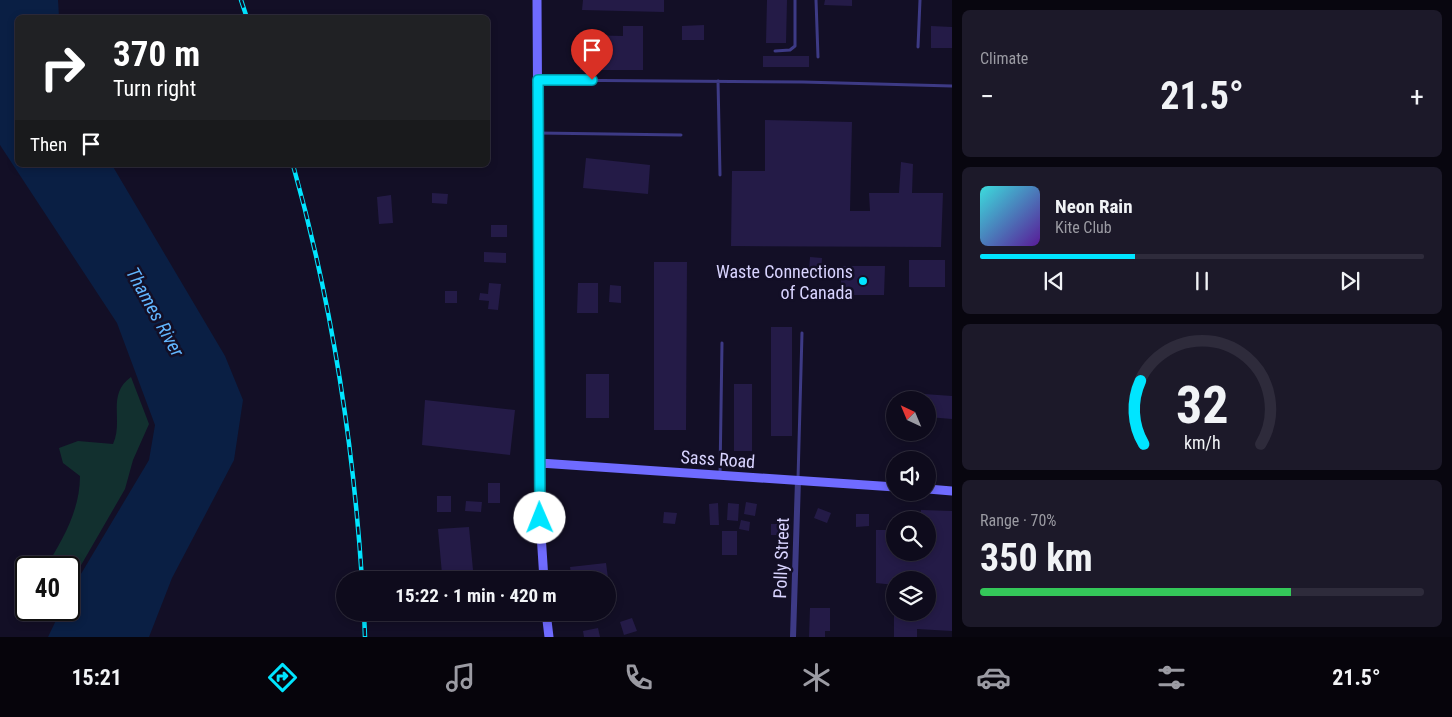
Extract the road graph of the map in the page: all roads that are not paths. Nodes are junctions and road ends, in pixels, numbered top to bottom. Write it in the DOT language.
graph roads {
  1 [pos="537,0"];
  2 [pos="795,0"];
  3 [pos="816,0"];
  4 [pos="920,0"];
  5 [pos="918,47"];
  6 [pos="775,52"];
  7 [pos="818,57"];
  8 [pos="538,80"];
  9 [pos="718,81"];
  10 [pos="952,86"];
  11 [pos="537,133"];
  12 [pos="681,135"];
  13 [pos="720,175"];
  14 [pos="802,333"];
  15 [pos="722,343"];
  16 [pos="540,463"];
  17 [pos="720,475"];
  18 [pos="798,480"];
  19 [pos="886,486"];
  20 [pos="936,490"];
  21 [pos="952,491"];
  22 [pos="544,571"];
  23 [pos="547,621"];
  24 [pos="549,637"];
  25 [pos="793,637"];
  1 -- 8 [label="street"];
  2 -- 6 [label="lane"];
  3 -- 7 [label="lane"];
  4 -- 5 [label="lane"];
  8 -- 9 [label="lane"];
  8 -- 11 [label="street"];
  9 -- 10 [label="lane"];
  9 -- 13 [label="lane"];
  11 -- 12 [label="lane"];
  11 -- 16 [label="street"];
  14 -- 18 [label="lane"];
  15 -- 17 [label="lane"];
  16 -- 17 [label="street, Sass Road"];
  16 -- 22 [label="street"];
  17 -- 18 [label="street, Sass Road"];
  18 -- 19 [label="street, Sass Road"];
  18 -- 25 [label="street, Polly Street"];
  20 -- 21 [label="street"];
  23 -- 24 [label="street"];
}
